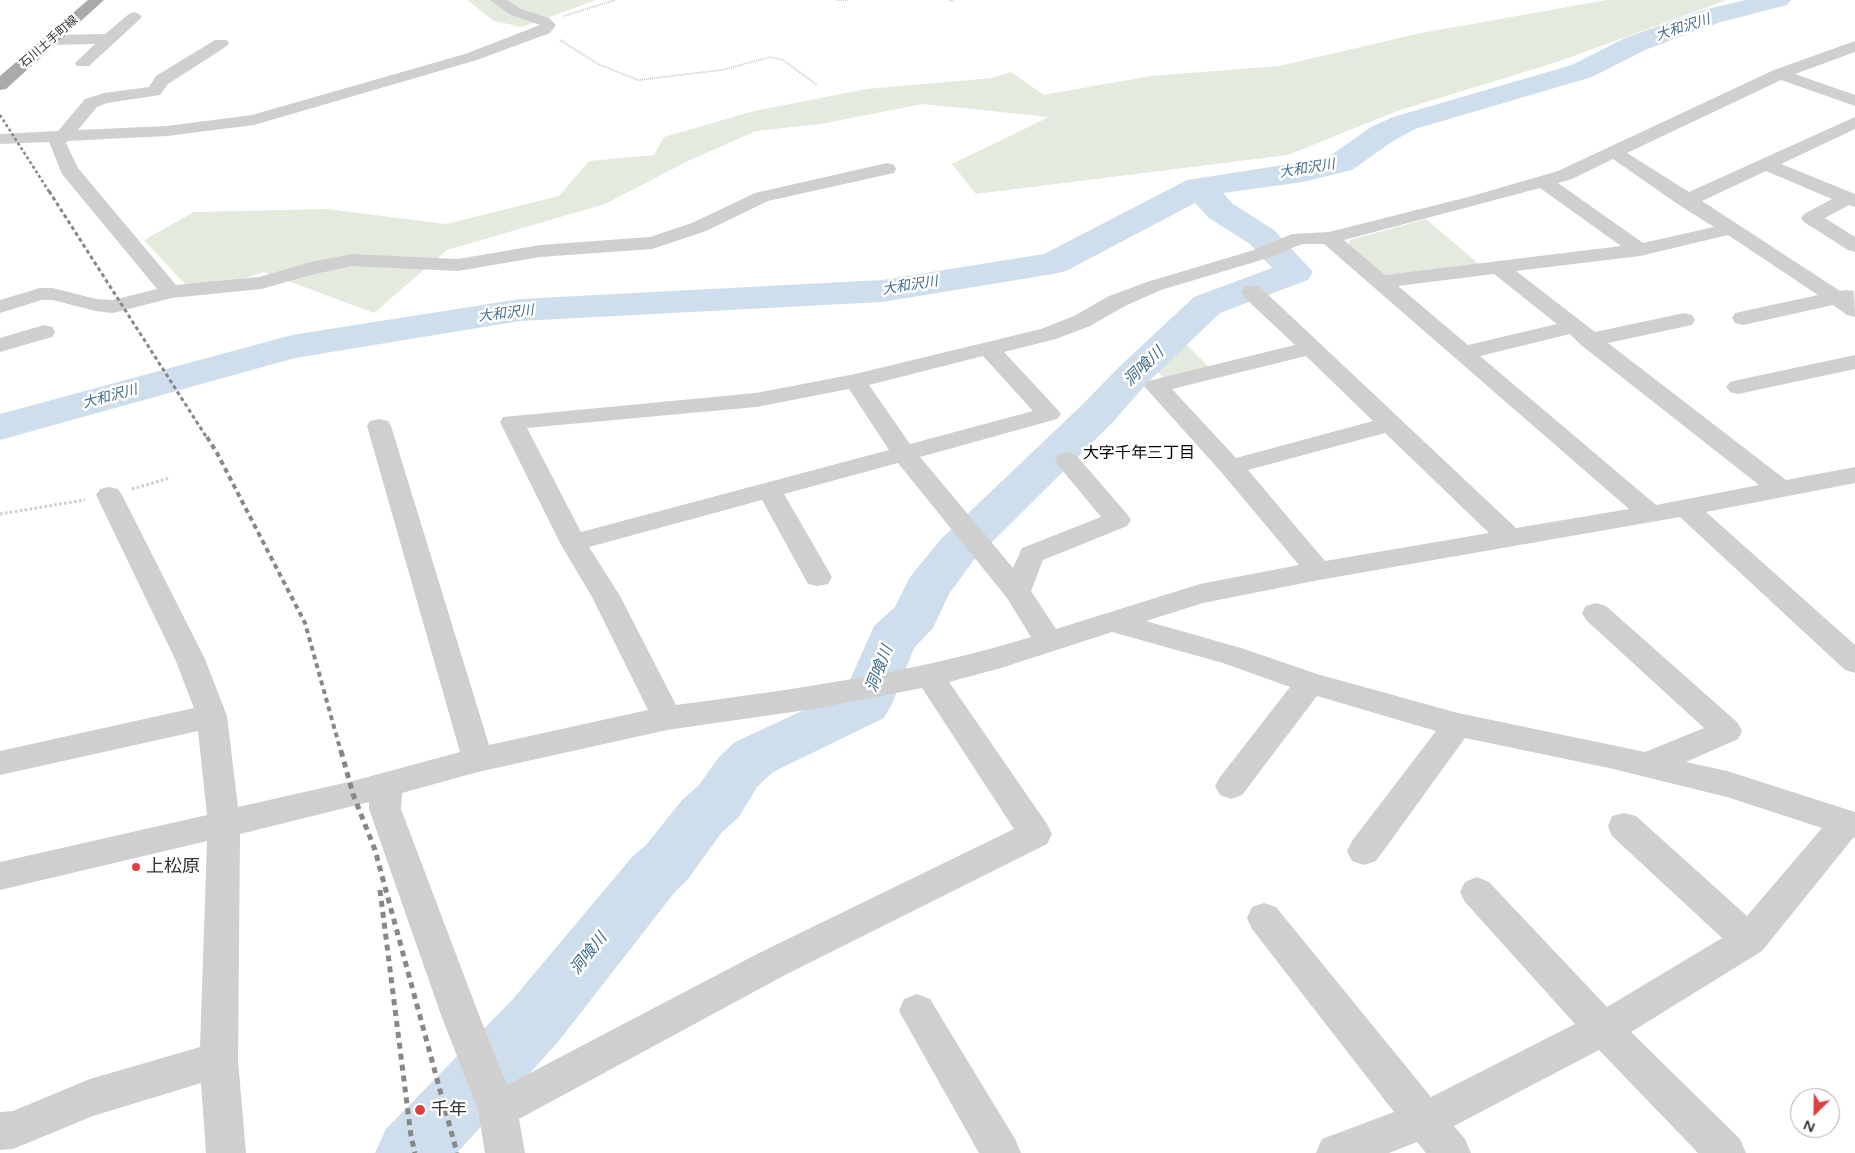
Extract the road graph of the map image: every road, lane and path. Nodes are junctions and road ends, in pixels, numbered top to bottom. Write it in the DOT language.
graph roads {
  1 [pos="97,0"];
  2 [pos="497,0"];
  3 [pos="615,0"];
  4 [pos="837,0"];
  5 [pos="849,0"];
  6 [pos="949,0"];
  7 [pos="954,1"];
  8 [pos="134,17"];
  9 [pos="544,26"];
  10 [pos="111,39"];
  11 [pos="51,40"];
  12 [pos="221,43"];
  13 [pos="1855,46"];
  14 [pos="83,63"];
  15 [pos="1780,74"];
  16 [pos="0,85"];
  17 [pos="817,85"];
  18 [pos="1855,101"];
  19 [pos="1855,122"];
  20 [pos="1828,135"];
  21 [pos="62,136"];
  22 [pos="0,139"];
  23 [pos="1846,141"];
  24 [pos="1614,152"];
  25 [pos="1765,164"];
  26 [pos="887,169"];
  27 [pos="1544,182"];
  28 [pos="1852,199"];
  29 [pos="1686,200"];
  30 [pos="1730,229"];
  31 [pos="1329,238"];
  32 [pos="1855,246"];
  33 [pos="1640,250"];
  34 [pos="1499,268"];
  35 [pos="1379,282"];
  36 [pos="171,292"];
  37 [pos="1252,292"];
  38 [pos="1846,296"];
  39 [pos="0,306"];
  40 [pos="1855,310"];
  41 [pos="1743,318"];
  42 [pos="1684,320"];
  43 [pos="44,332"];
  44 [pos="1580,334"];
  45 [pos="0,345"];
  46 [pos="989,348"];
  47 [pos="1311,348"];
  48 [pos="1464,353"];
  49 [pos="1855,362"];
  50 [pos="855,381"];
  51 [pos="1738,388"];
  52 [pos="1390,424"];
  53 [pos="379,426"];
  54 [pos="904,454"];
  55 [pos="1067,460"];
  56 [pos="1231,467"];
  57 [pos="1855,475"];
  58 [pos="769,490"];
  59 [pos="1782,490"];
  60 [pos="109,495"];
  61 [pos="1686,508"];
  62 [pos="1651,514"];
  63 [pos="1510,538"];
  64 [pos="573,543"];
  65 [pos="1319,571"];
  66 [pos="818,577"];
  67 [pos="1017,592"];
  68 [pos="1596,613"];
  69 [pos="1111,622"];
  70 [pos="1049,641"];
  71 [pos="1855,662"];
  72 [pos="930,676"];
  73 [pos="1310,683"];
  74 [pos="212,716"];
  75 [pos="667,718"];
  76 [pos="1458,724"];
  77 [pos="478,760"];
  78 [pos="0,763"];
  79 [pos="1646,765"];
  80 [pos="386,785"];
  81 [pos="1231,786"];
  82 [pos="1851,823"];
  83 [pos="224,824"];
  84 [pos="1624,826"];
  85 [pos="1364,851"];
  86 [pos="0,876"];
  87 [pos="1477,892"];
  88 [pos="1264,918"];
  89 [pos="1749,940"];
  90 [pos="917,1012"];
  91 [pos="1603,1029"];
  92 [pos="219,1060"];
  93 [pos="498,1110"];
  94 [pos="1425,1120"];
  95 [pos="0,1131"];
  96 [pos="226,1153"];
  97 [pos="505,1153"];
  98 [pos="1001,1153"];
  99 [pos="1336,1153"];
  100 [pos="1451,1153"];
  101 [pos="1726,1153"];
  1 -- 11 [label="main road, 石川土手町線"];
  2 -- 9 [label="street"];
  3 -- 9 [label="path"];
  4 -- 5 [label="path"];
  6 -- 7 [label="path"];
  8 -- 10 [label="street"];
  9 -- 17 [label="path"];
  9 -- 21 [label="street"];
  10 -- 11 [label="street"];
  10 -- 14 [label="street"];
  11 -- 16 [label="main road, 石川土手町線"];
  12 -- 21 [label="street"];
  13 -- 15 [label="street"];
  15 -- 18 [label="street"];
  15 -- 24 [label="street"];
  19 -- 20 [label="street"];
  20 -- 23 [label="street"];
  20 -- 25 [label="street"];
  21 -- 22 [label="street"];
  21 -- 36 [label="street"];
  24 -- 27 [label="street"];
  24 -- 29 [label="street"];
  25 -- 28 [label="street"];
  25 -- 29 [label="street"];
  26 -- 36 [label="street"];
  27 -- 31 [label="street"];
  27 -- 33 [label="street"];
  28 -- 32 [label="street"];
  29 -- 30 [label="street"];
  30 -- 33 [label="street"];
  30 -- 38 [label="street"];
  31 -- 35 [label="street"];
  31 -- 46 [label="street"];
  33 -- 34 [label="street"];
  34 -- 35 [label="street"];
  34 -- 44 [label="street"];
  35 -- 48 [label="street"];
  36 -- 39 [label="street"];
  37 -- 47 [label="street"];
  38 -- 40 [label="street"];
  38 -- 41 [label="street"];
  42 -- 44 [label="street"];
  43 -- 45 [label="street"];
  44 -- 48 [label="street"];
  44 -- 59 [label="street"];
  46 -- 50 [label="street"];
  46 -- 54 [label="street"];
  47 -- 52 [label="street"];
  47 -- 56 [label="street"];
  48 -- 62 [label="street"];
  49 -- 51 [label="street"];
  50 -- 54 [label="street"];
  50 -- 64 [label="street"];
  52 -- 56 [label="street"];
  52 -- 63 [label="street"];
  53 -- 77 [label="street"];
  54 -- 58 [label="street"];
  54 -- 67 [label="street"];
  55 -- 67 [label="street"];
  56 -- 65 [label="street"];
  57 -- 59 [label="street"];
  58 -- 64 [label="street"];
  58 -- 66 [label="street"];
  59 -- 61 [label="street"];
  60 -- 74 [label="street"];
  61 -- 62 [label="street"];
  61 -- 71 [label="street"];
  62 -- 63 [label="street"];
  63 -- 65 [label="street"];
  64 -- 75 [label="street"];
  65 -- 69 [label="street"];
  67 -- 70 [label="street"];
  68 -- 79 [label="street"];
  69 -- 70 [label="street"];
  69 -- 73 [label="street"];
  70 -- 72 [label="street"];
  72 -- 75 [label="street"];
  72 -- 93 [label="street"];
  73 -- 76 [label="street"];
  73 -- 81 [label="street"];
  74 -- 78 [label="street"];
  74 -- 83 [label="street"];
  75 -- 77 [label="street"];
  76 -- 79 [label="street"];
  76 -- 85 [label="street"];
  77 -- 80 [label="street"];
  79 -- 82 [label="street"];
  80 -- 83 [label="street"];
  80 -- 93 [label="street"];
  82 -- 89 [label="street"];
  83 -- 86 [label="street"];
  83 -- 92 [label="street"];
  84 -- 89 [label="street"];
  87 -- 91 [label="street"];
  88 -- 94 [label="street"];
  89 -- 91 [label="street"];
  90 -- 98 [label="street"];
  91 -- 94 [label="street"];
  91 -- 101 [label="street"];
  92 -- 95 [label="street"];
  92 -- 96 [label="street"];
  93 -- 97 [label="street"];
  94 -- 99 [label="street"];
  94 -- 100 [label="street"];
}
